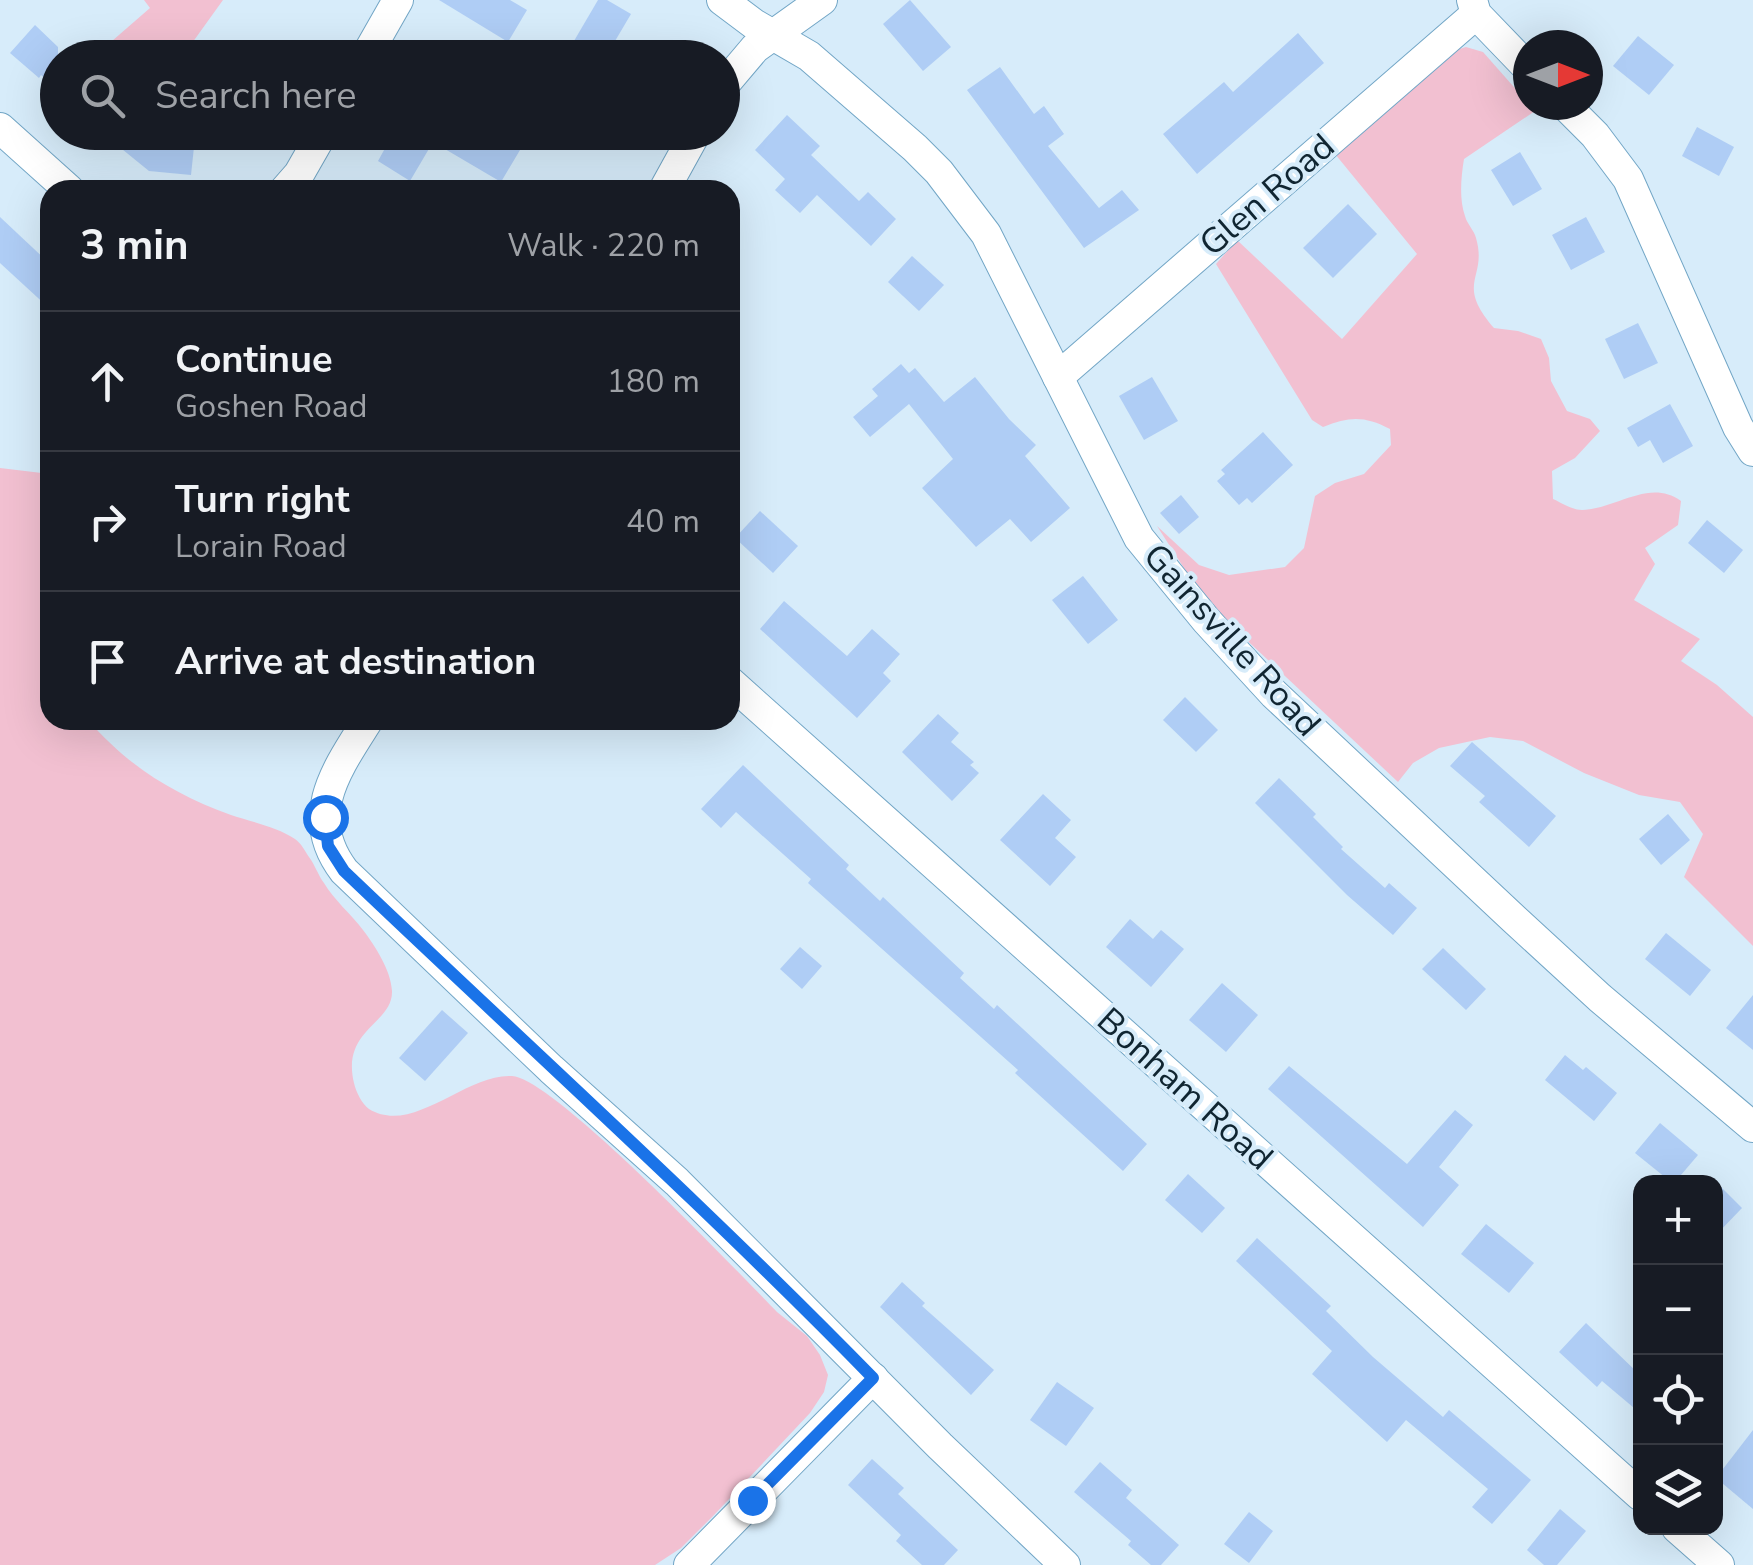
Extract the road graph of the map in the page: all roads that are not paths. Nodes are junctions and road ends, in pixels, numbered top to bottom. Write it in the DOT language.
graph roads {
  1 [pos="398,0"];
  2 [pos="722,0"];
  3 [pos="822,0"];
  4 [pos="1474,7"];
  5 [pos="772,34"];
  6 [pos="376,40"];
  7 [pos="1513,51"];
  8 [pos="740,63"];
  9 [pos="1581,120"];
  10 [pos="0,128"];
  11 [pos="313,150"];
  12 [pos="686,150"];
  13 [pos="58,180"];
  14 [pos="294,180"];
  15 [pos="670,180"];
  16 [pos="1058,377"];
  17 [pos="1753,451"];
  18 [pos="740,691"];
  19 [pos="362,730"];
  20 [pos="1753,1127"];
  21 [pos="873,1378"];
  22 [pos="1633,1489"];
  23 [pos="1685,1535"];
  24 [pos="689,1565"];
  25 [pos="1065,1565"];
  26 [pos="1719,1565"];
  1 -- 6 [label="street"];
  2 -- 5 [label="street, Gainsville Road"];
  3 -- 5 [label="street"];
  4 -- 7 [label="street"];
  4 -- 16 [label="street, Glen Road"];
  5 -- 8 [label="street"];
  5 -- 16 [label="street, Gainsville Road"];
  9 -- 17 [label="street"];
  10 -- 13 [label="street"];
  11 -- 14 [label="street"];
  12 -- 15 [label="street"];
  16 -- 20 [label="street, Gainsville Road"];
  18 -- 22 [label="street, Bonham Road"];
  19 -- 21 [label="street"];
  21 -- 24 [label="street"];
  21 -- 25 [label="street"];
  23 -- 26 [label="street"];
}
